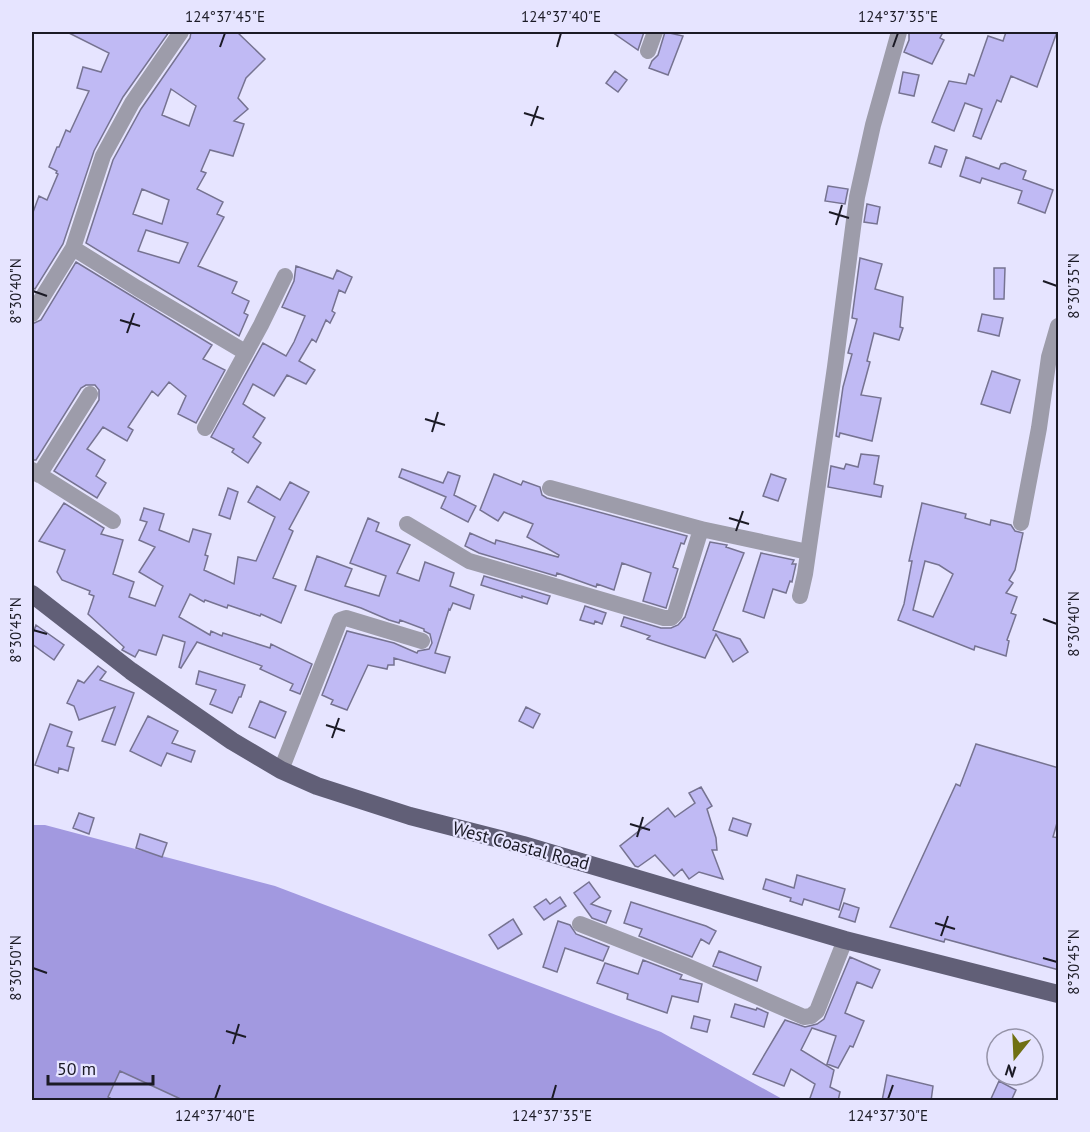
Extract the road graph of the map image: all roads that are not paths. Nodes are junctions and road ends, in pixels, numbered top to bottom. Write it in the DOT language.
graph roads {
  1 [pos="181,32"];
  2 [pos="656,32"];
  3 [pos="898,32"];
  4 [pos="648,51"];
  5 [pos="73,248"];
  6 [pos="285,276"];
  7 [pos="32,314"];
  8 [pos="1059,326"];
  9 [pos="245,352"];
  10 [pos="90,394"];
  11 [pos="205,428"];
  12 [pos="35,473"];
  13 [pos="550,488"];
  14 [pos="113,521"];
  15 [pos="1021,523"];
  16 [pos="407,524"];
  17 [pos="701,529"];
  18 [pos="808,552"];
  19 [pos="32,594"];
  20 [pos="800,596"];
  21 [pos="422,641"];
  22 [pos="281,770"];
  23 [pos="580,924"];
  24 [pos="845,940"];
  25 [pos="1058,994"];
  1 -- 5 [label="street"];
  2 -- 4 [label="street"];
  3 -- 18 [label="street"];
  5 -- 7 [label="street"];
  5 -- 9 [label="street"];
  6 -- 9 [label="street"];
  8 -- 15 [label="street"];
  9 -- 11 [label="street"];
  10 -- 12 [label="street"];
  12 -- 14 [label="street"];
  13 -- 17 [label="street"];
  16 -- 17 [label="street"];
  17 -- 18 [label="street"];
  18 -- 20 [label="street"];
  19 -- 22 [label="main road, West Coastal Road"];
  21 -- 22 [label="street"];
  22 -- 24 [label="main road, West Coastal Road"];
  23 -- 24 [label="street"];
  24 -- 25 [label="main road, West Coastal Road"];
}
